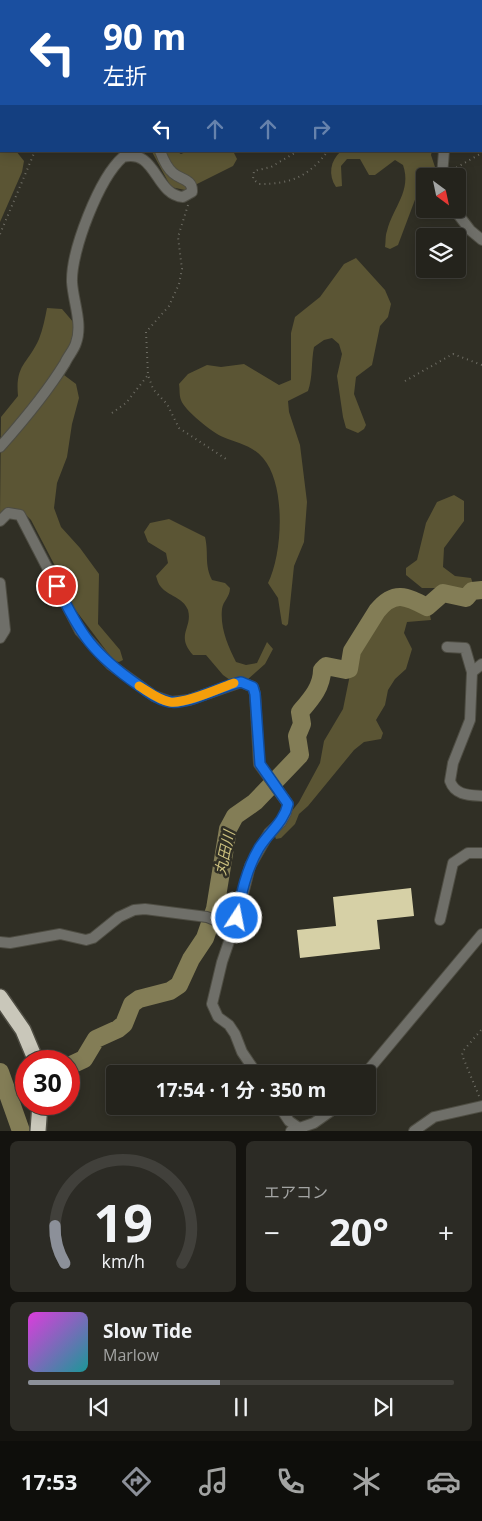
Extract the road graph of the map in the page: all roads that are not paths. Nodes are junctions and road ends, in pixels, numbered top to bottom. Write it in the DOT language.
graph roads {
  1 [pos="161,152"];
  2 [pos="444,152"];
  3 [pos="442,168"];
  4 [pos="461,218"];
  5 [pos="482,240"];
  6 [pos="0,447"];
  7 [pos="0,521"];
  8 [pos="0,583"];
  9 [pos="0,638"];
  10 [pos="447,647"];
  11 [pos="482,664"];
  12 [pos="472,672"];
  13 [pos="482,796"];
  14 [pos="482,853"];
  15 [pos="440,920"];
  16 [pos="482,934"];
  17 [pos="230,936"];
  18 [pos="0,942"];
  19 [pos="0,997"];
  20 [pos="31,1050"];
  21 [pos="251,1065"];
  22 [pos="373,1065"];
  23 [pos="481,1106"];
  24 [pos="39,1115"];
  25 [pos="285,1115"];
  26 [pos="325,1115"];
  27 [pos="38,1129"];
  28 [pos="298,1130"];
  29 [pos="414,1131"];
  1 -- 6 [label="street"];
  2 -- 3 [label="street"];
  4 -- 5 [label="street"];
  7 -- 17 [label="street"];
  8 -- 9 [label="street"];
  10 -- 12 [label="street"];
  11 -- 12 [label="street"];
  12 -- 13 [label="street"];
  14 -- 15 [label="street"];
  16 -- 22 [label="street"];
  17 -- 18 [label="street"];
  17 -- 21 [label="street"];
  19 -- 20 [label="highway"];
  23 -- 29 [label="street"];
  24 -- 27 [label="highway"];
  25 -- 28 [label="street"];
  26 -- 28 [label="street"];
}
